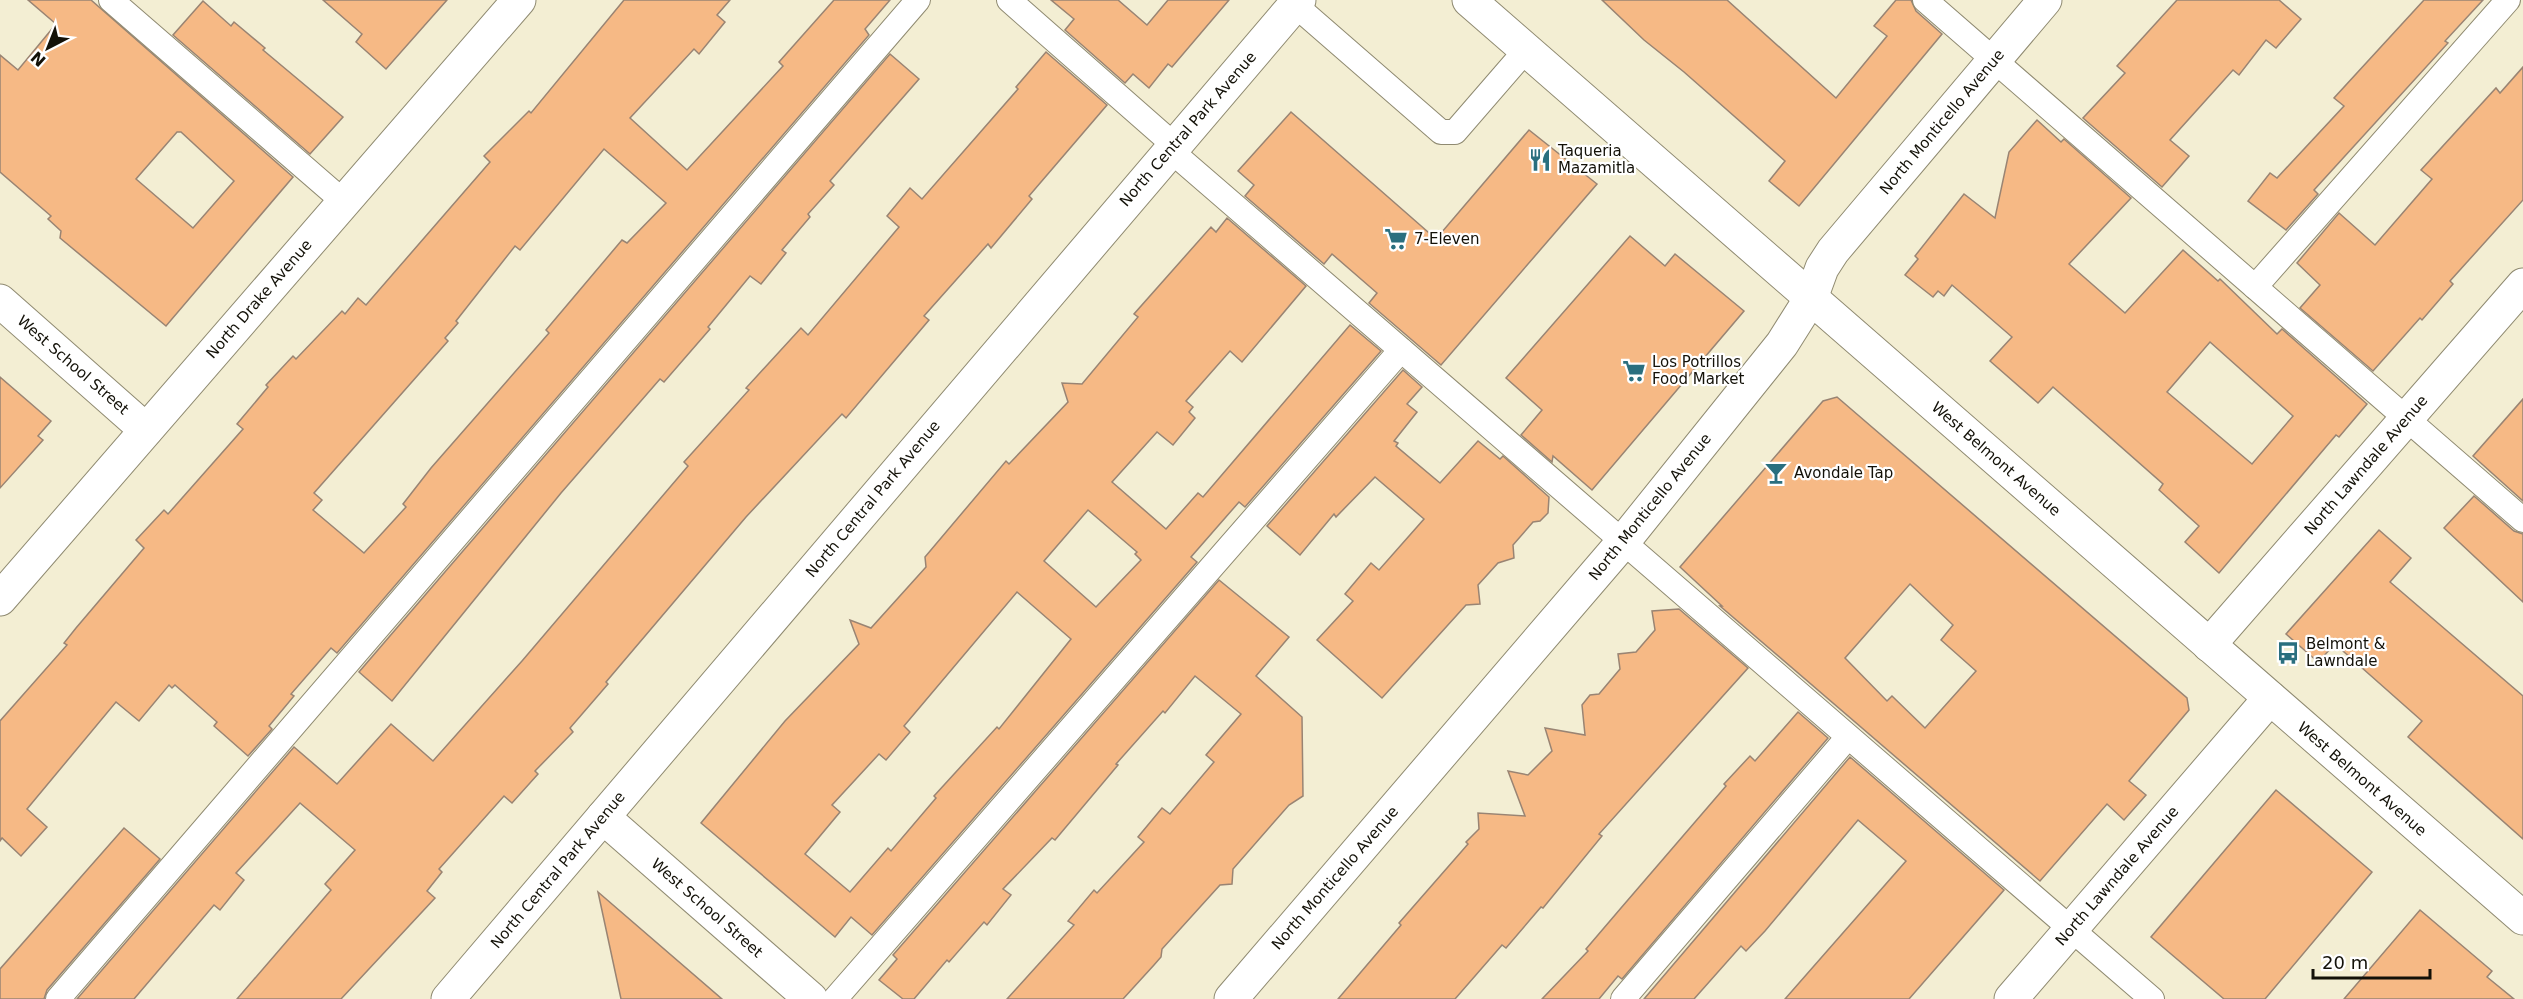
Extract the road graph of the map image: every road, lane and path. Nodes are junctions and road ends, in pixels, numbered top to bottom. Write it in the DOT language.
graph roads {
  1 [pos="111,0"];
  2 [pos="519,0"];
  3 [pos="918,0"];
  4 [pos="1009,0"];
  5 [pos="1469,0"];
  6 [pos="1925,0"];
  7 [pos="2045,0"];
  8 [pos="2508,0"];
  9 [pos="1297,2"];
  10 [pos="1526,50"];
  11 [pos="1993,60"];
  12 [pos="1172,148"];
  13 [pos="344,202"];
  14 [pos="2523,285"];
  15 [pos="2255,287"];
  16 [pos="1811,298"];
  17 [pos="0,301"];
  18 [pos="1401,350"];
  19 [pos="2406,419"];
  20 [pos="146,430"];
  21 [pos="2523,520"];
  22 [pos="1623,542"];
  23 [pos="0,599"];
  24 [pos="2209,645"];
  25 [pos="2270,698"];
  26 [pos="1848,737"];
  27 [pos="603,817"];
  28 [pos="2523,918"];
  29 [pos="2071,929"];
  30 [pos="58,999"];
  31 [pos="448,999"];
  32 [pos="811,999"];
  33 [pos="835,999"];
  34 [pos="1231,999"];
  35 [pos="1623,999"];
  36 [pos="2011,999"];
  37 [pos="2151,999"];
  1 -- 13 [label="lane"];
  2 -- 13 [label="street, North Drake Avenue"];
  3 -- 30 [label="lane"];
  4 -- 12 [label="lane"];
  5 -- 10 [label="street, West Belmont Avenue"];
  6 -- 11 [label="lane"];
  7 -- 11 [label="street, North Monticello Avenue"];
  8 -- 15 [label="lane"];
  9 -- 10 [label="lane"];
  9 -- 12 [label="street, North Central Park Avenue"];
  10 -- 16 [label="street, West Belmont Avenue"];
  11 -- 15 [label="lane"];
  11 -- 16 [label="street, North Monticello Avenue"];
  12 -- 18 [label="lane"];
  12 -- 27 [label="street, North Central Park Avenue"];
  13 -- 20 [label="street, North Drake Avenue"];
  14 -- 19 [label="street, North Lawndale Avenue"];
  15 -- 19 [label="lane"];
  16 -- 22 [label="street, North Monticello Avenue"];
  16 -- 24 [label="street, West Belmont Avenue"];
  17 -- 20 [label="street, West School Street"];
  18 -- 22 [label="lane"];
  18 -- 33 [label="lane"];
  19 -- 21 [label="lane"];
  19 -- 24 [label="street, North Lawndale Avenue"];
  20 -- 23 [label="street, North Drake Avenue"];
  22 -- 26 [label="lane"];
  22 -- 34 [label="street, North Monticello Avenue"];
  24 -- 25 [label="street, West Belmont Avenue"];
  25 -- 28 [label="street, West Belmont Avenue"];
  25 -- 29 [label="street, North Lawndale Avenue"];
  26 -- 29 [label="lane"];
  26 -- 35 [label="lane"];
  27 -- 31 [label="street, North Central Park Avenue"];
  27 -- 32 [label="street, West School Street"];
  29 -- 36 [label="street, North Lawndale Avenue"];
  29 -- 37 [label="lane"];
}
